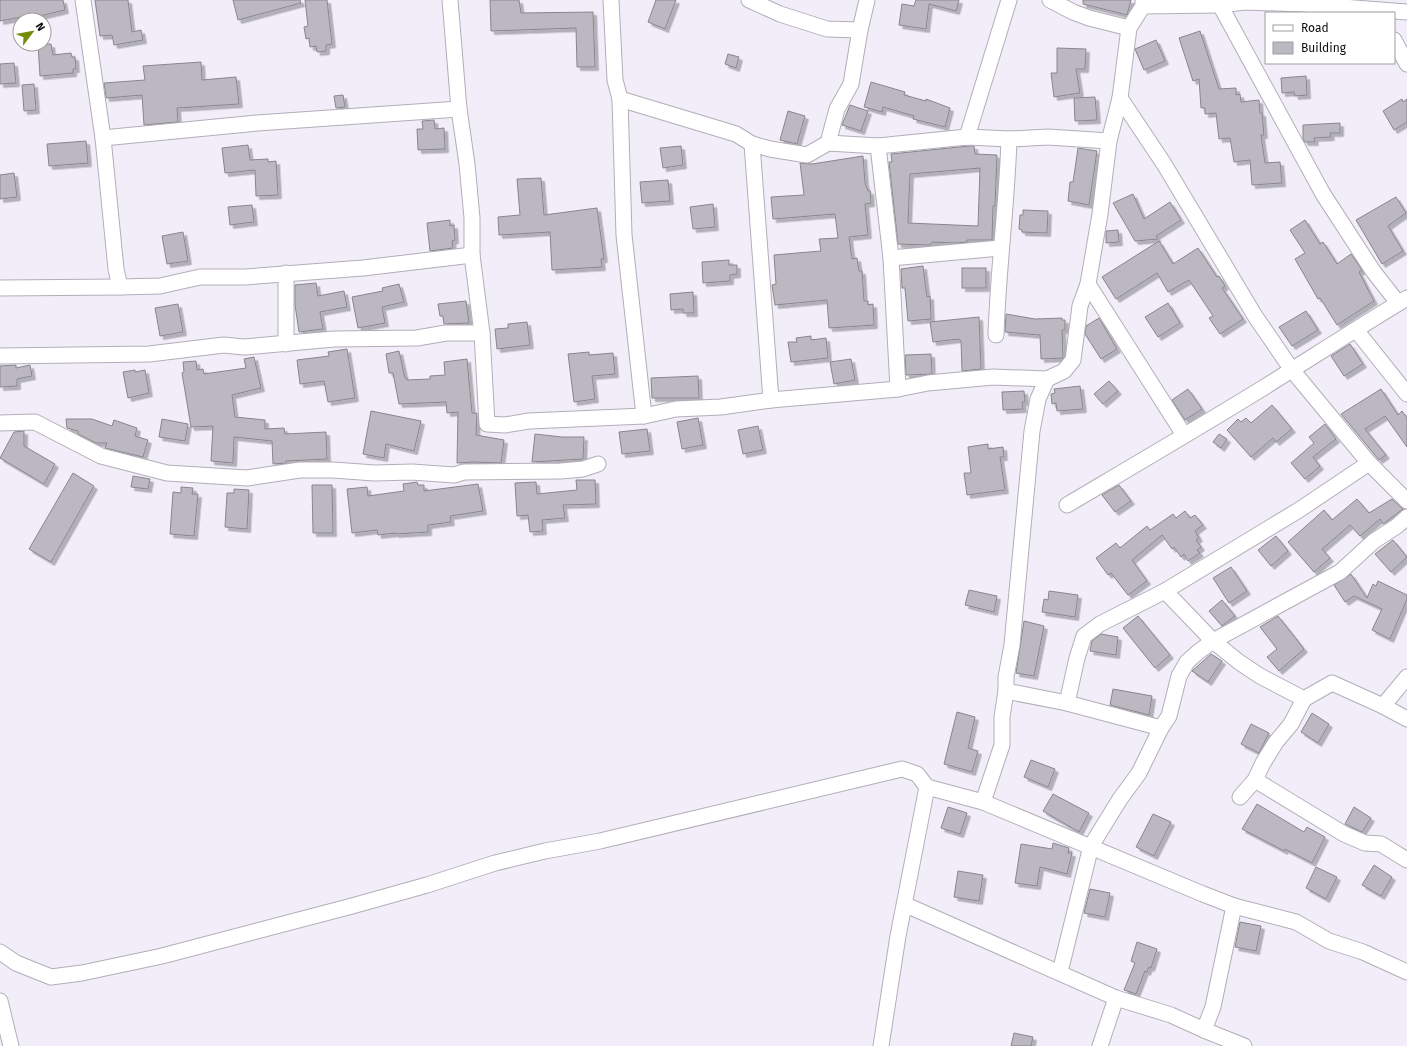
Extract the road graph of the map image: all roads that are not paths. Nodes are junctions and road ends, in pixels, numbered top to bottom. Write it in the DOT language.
graph roads {
  1 [pos="83,0"];
  2 [pos="450,0"];
  3 [pos="611,0"];
  4 [pos="749,0"];
  5 [pos="867,0"];
  6 [pos="1009,0"];
  7 [pos="1050,0"];
  8 [pos="1303,2"];
  9 [pos="1143,3"];
  10 [pos="1220,5"];
  11 [pos="1379,12"];
  12 [pos="1407,12"];
  13 [pos="1129,28"];
  14 [pos="860,30"];
  15 [pos="1395,42"];
  16 [pos="1407,64"];
  17 [pos="1120,98"];
  18 [pos="620,99"];
  19 [pos="459,109"];
  20 [pos="967,137"];
  21 [pos="103,138"];
  22 [pos="1009,139"];
  23 [pos="1109,141"];
  24 [pos="828,143"];
  25 [pos="752,144"];
  26 [pos="878,146"];
  27 [pos="1000,248"];
  28 [pos="472,255"];
  29 [pos="891,258"];
  30 [pos="286,273"];
  31 [pos="1088,284"];
  32 [pos="0,288"];
  33 [pos="120,288"];
  34 [pos="1402,300"];
  35 [pos="1356,330"];
  36 [pos="482,333"];
  37 [pos="996,335"];
  38 [pos="286,344"];
  39 [pos="0,356"];
  40 [pos="1292,370"];
  41 [pos="1047,379"];
  42 [pos="898,389"];
  43 [pos="1407,394"];
  44 [pos="770,400"];
  45 [pos="644,416"];
  46 [pos="0,423"];
  47 [pos="1184,435"];
  48 [pos="1369,463"];
  49 [pos="598,464"];
  50 [pos="1407,501"];
  51 [pos="1068,505"];
  52 [pos="1407,517"];
  53 [pos="1165,591"];
  54 [pos="1213,641"];
  55 [pos="1407,677"];
  56 [pos="1006,691"];
  57 [pos="1304,699"];
  58 [pos="1067,703"];
  59 [pos="1384,706"];
  60 [pos="1407,719"];
  61 [pos="1161,728"];
  62 [pos="1255,780"];
  63 [pos="927,787"];
  64 [pos="1240,797"];
  65 [pos="984,802"];
  66 [pos="1091,846"];
  67 [pos="1407,860"];
  68 [pos="906,905"];
  69 [pos="1234,906"];
  70 [pos="0,952"];
  71 [pos="1060,972"];
  72 [pos="1407,972"];
  73 [pos="1116,998"];
  74 [pos="0,1001"];
  75 [pos="1204,1030"];
  76 [pos="11,1046"];
  77 [pos="881,1046"];
  78 [pos="1100,1046"];
  79 [pos="1244,1046"];
  1 -- 21 [label="street"];
  2 -- 19 [label="street"];
  3 -- 18 [label="street"];
  4 -- 14 [label="street"];
  5 -- 14 [label="street"];
  6 -- 20 [label="street"];
  7 -- 13 [label="street"];
  8 -- 10 [label="street"];
  8 -- 11 [label="street"];
  9 -- 10 [label="street"];
  9 -- 13 [label="street"];
  10 -- 34 [label="street"];
  11 -- 12 [label="street"];
  13 -- 17 [label="street"];
  14 -- 24 [label="street"];
  15 -- 16 [label="street"];
  17 -- 23 [label="street"];
  17 -- 40 [label="street"];
  18 -- 25 [label="street"];
  18 -- 45 [label="street"];
  19 -- 21 [label="street"];
  19 -- 28 [label="street"];
  20 -- 22 [label="street"];
  20 -- 26 [label="street"];
  21 -- 33 [label="street"];
  22 -- 23 [label="street"];
  22 -- 27 [label="street"];
  23 -- 31 [label="street"];
  24 -- 25 [label="street"];
  24 -- 26 [label="street"];
  25 -- 44 [label="street"];
  26 -- 29 [label="street"];
  27 -- 29 [label="street"];
  27 -- 37 [label="street"];
  28 -- 30 [label="street"];
  28 -- 36 [label="street"];
  29 -- 42 [label="street"];
  30 -- 33 [label="street"];
  30 -- 38 [label="street"];
  31 -- 41 [label="street"];
  31 -- 47 [label="street"];
  32 -- 33 [label="street"];
  34 -- 35 [label="street"];
  35 -- 40 [label="street"];
  35 -- 43 [label="street"];
  36 -- 38 [label="street"];
  36 -- 45 [label="street"];
  38 -- 39 [label="street"];
  40 -- 47 [label="street"];
  40 -- 48 [label="street"];
  41 -- 42 [label="street"];
  41 -- 56 [label="street"];
  42 -- 44 [label="street"];
  44 -- 45 [label="street"];
  46 -- 49 [label="street"];
  47 -- 51 [label="street"];
  48 -- 50 [label="street"];
  48 -- 53 [label="street"];
  52 -- 54 [label="street"];
  53 -- 54 [label="street"];
  53 -- 58 [label="street"];
  54 -- 57 [label="street"];
  54 -- 61 [label="street"];
  55 -- 59 [label="street"];
  56 -- 58 [label="street"];
  56 -- 65 [label="street"];
  57 -- 59 [label="street"];
  57 -- 62 [label="street"];
  58 -- 61 [label="street"];
  59 -- 60 [label="street"];
  61 -- 66 [label="street"];
  62 -- 64 [label="street"];
  62 -- 67 [label="street"];
  63 -- 65 [label="street"];
  63 -- 68 [label="street"];
  63 -- 70 [label="street"];
  65 -- 66 [label="street"];
  66 -- 69 [label="street"];
  66 -- 71 [label="street"];
  68 -- 71 [label="street"];
  68 -- 77 [label="street"];
  69 -- 72 [label="street"];
  69 -- 75 [label="street"];
  71 -- 73 [label="street"];
  73 -- 75 [label="street"];
  73 -- 78 [label="street"];
  74 -- 76 [label="street"];
  75 -- 79 [label="street"];
}
